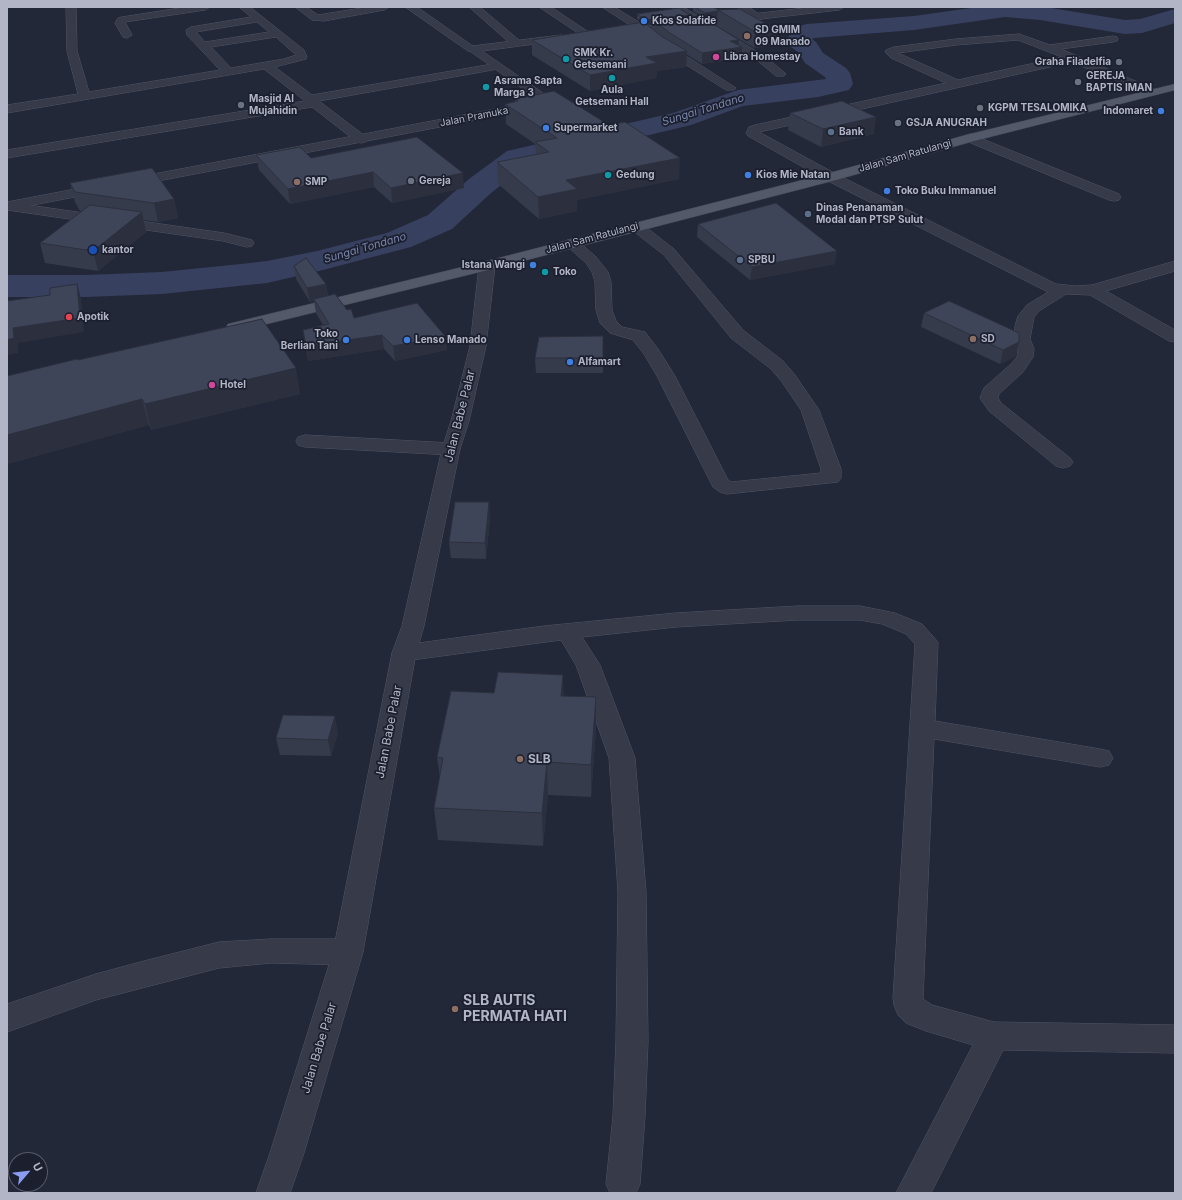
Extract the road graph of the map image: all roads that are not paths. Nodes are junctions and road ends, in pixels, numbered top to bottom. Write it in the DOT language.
graph roads {
  1 [pos="71,7"];
  2 [pos="205,7"];
  3 [pos="244,7"];
  4 [pos="300,7"];
  5 [pos="384,7"];
  6 [pos="410,7"];
  7 [pos="474,7"];
  8 [pos="544,7"];
  9 [pos="607,7"];
  10 [pos="676,7"];
  11 [pos="742,7"];
  12 [pos="839,7"];
  13 [pos="807,9"];
  14 [pos="758,16"];
  15 [pos="260,19"];
  16 [pos="702,22"];
  17 [pos="643,29"];
  18 [pos="612,33"];
  19 [pos="278,34"];
  20 [pos="126,35"];
  21 [pos="1113,39"];
  22 [pos="516,43"];
  23 [pos="203,46"];
  24 [pos="1049,48"];
  25 [pos="472,49"];
  26 [pos="1072,58"];
  27 [pos="267,66"];
  28 [pos="498,66"];
  29 [pos="229,72"];
  30 [pos="780,74"];
  31 [pos="957,84"];
  32 [pos="1175,87"];
  33 [pos="730,88"];
  34 [pos="1152,92"];
  35 [pos="84,95"];
  36 [pos="311,101"];
  37 [pos="7,109"];
  38 [pos="970,138"];
  39 [pos="361,139"];
  40 [pos="7,154"];
  41 [pos="831,177"];
  42 [pos="1114,197"];
  43 [pos="7,206"];
  44 [pos="636,226"];
  45 [pos="247,243"];
  46 [pos="572,243"];
  47 [pos="487,266"];
  48 [pos="1175,266"];
  49 [pos="1062,290"];
  50 [pos="1093,290"];
  51 [pos="216,331"];
  52 [pos="1175,337"];
  53 [pos="305,442"];
  54 [pos="451,448"];
  55 [pos="1063,462"];
  56 [pos="567,632"];
  57 [pos="404,653"];
  58 [pos="922,728"];
  59 [pos="1100,758"];
  60 [pos="348,952"];
  61 [pos="7,1018"];
  62 [pos="994,1036"];
  63 [pos="1175,1040"];
  64 [pos="622,1184"];
  65 [pos="273,1193"];
  66 [pos="913,1193"];
  1 -- 35 [label="street"];
  2 -- 20 [label="street"];
  3 -- 15 [label="street"];
  4 -- 5 [label="street"];
  6 -- 25 [label="street, Jalan Pramuka"];
  7 -- 22 [label="street"];
  8 -- 22 [label="street"];
  9 -- 17 [label="street"];
  10 -- 16 [label="street"];
  11 -- 14 [label="street"];
  12 -- 13 [label="street"];
  13 -- 14 [label="street"];
  14 -- 16 [label="street"];
  15 -- 19 [label="street"];
  15 -- 23 [label="street"];
  16 -- 17 [label="street"];
  16 -- 30 [label="street"];
  17 -- 18 [label="street"];
  17 -- 33 [label="street"];
  19 -- 23 [label="street"];
  19 -- 27 [label="street"];
  21 -- 24 [label="street"];
  22 -- 25 [label="street"];
  23 -- 29 [label="street"];
  24 -- 26 [label="street"];
  24 -- 31 [label="street"];
  25 -- 28 [label="street, Jalan Pramuka"];
  26 -- 31 [label="street"];
  26 -- 34 [label="street"];
  27 -- 29 [label="street"];
  27 -- 36 [label="street"];
  28 -- 36 [label="street"];
  28 -- 39 [label="street, Jalan Pramuka"];
  29 -- 35 [label="street"];
  31 -- 41 [label="street"];
  32 -- 34 [label="main road, Jalan Sam Ratulangi"];
  34 -- 38 [label="main road, Jalan Sam Ratulangi"];
  35 -- 37 [label="street"];
  36 -- 39 [label="street"];
  36 -- 40 [label="street"];
  38 -- 41 [label="main road, Jalan Sam Ratulangi"];
  38 -- 42 [label="street"];
  39 -- 43 [label="street, Jalan Pramuka"];
  41 -- 44 [label="main road, Jalan Sam Ratulangi"];
  41 -- 49 [label="street"];
  43 -- 45 [label="street"];
  44 -- 46 [label="main road, Jalan Sam Ratulangi"];
  44 -- 46 [label="street"];
  46 -- 47 [label="main road, Jalan Sam Ratulangi"];
  47 -- 51 [label="main road, Jalan Sam Ratulangi"];
  47 -- 54 [label="street, Jalan Babe Palar"];
  48 -- 50 [label="street"];
  49 -- 50 [label="street"];
  49 -- 55 [label="street"];
  50 -- 52 [label="street"];
  53 -- 54 [label="street"];
  54 -- 57 [label="street, Jalan Babe Palar"];
  56 -- 57 [label="street"];
  56 -- 58 [label="street"];
  56 -- 64 [label="street"];
  57 -- 60 [label="street, Jalan Babe Palar"];
  58 -- 59 [label="street"];
  58 -- 62 [label="street"];
  60 -- 61 [label="street"];
  60 -- 65 [label="street, Jalan Babe Palar"];
  62 -- 63 [label="street"];
  62 -- 66 [label="street"];
}
